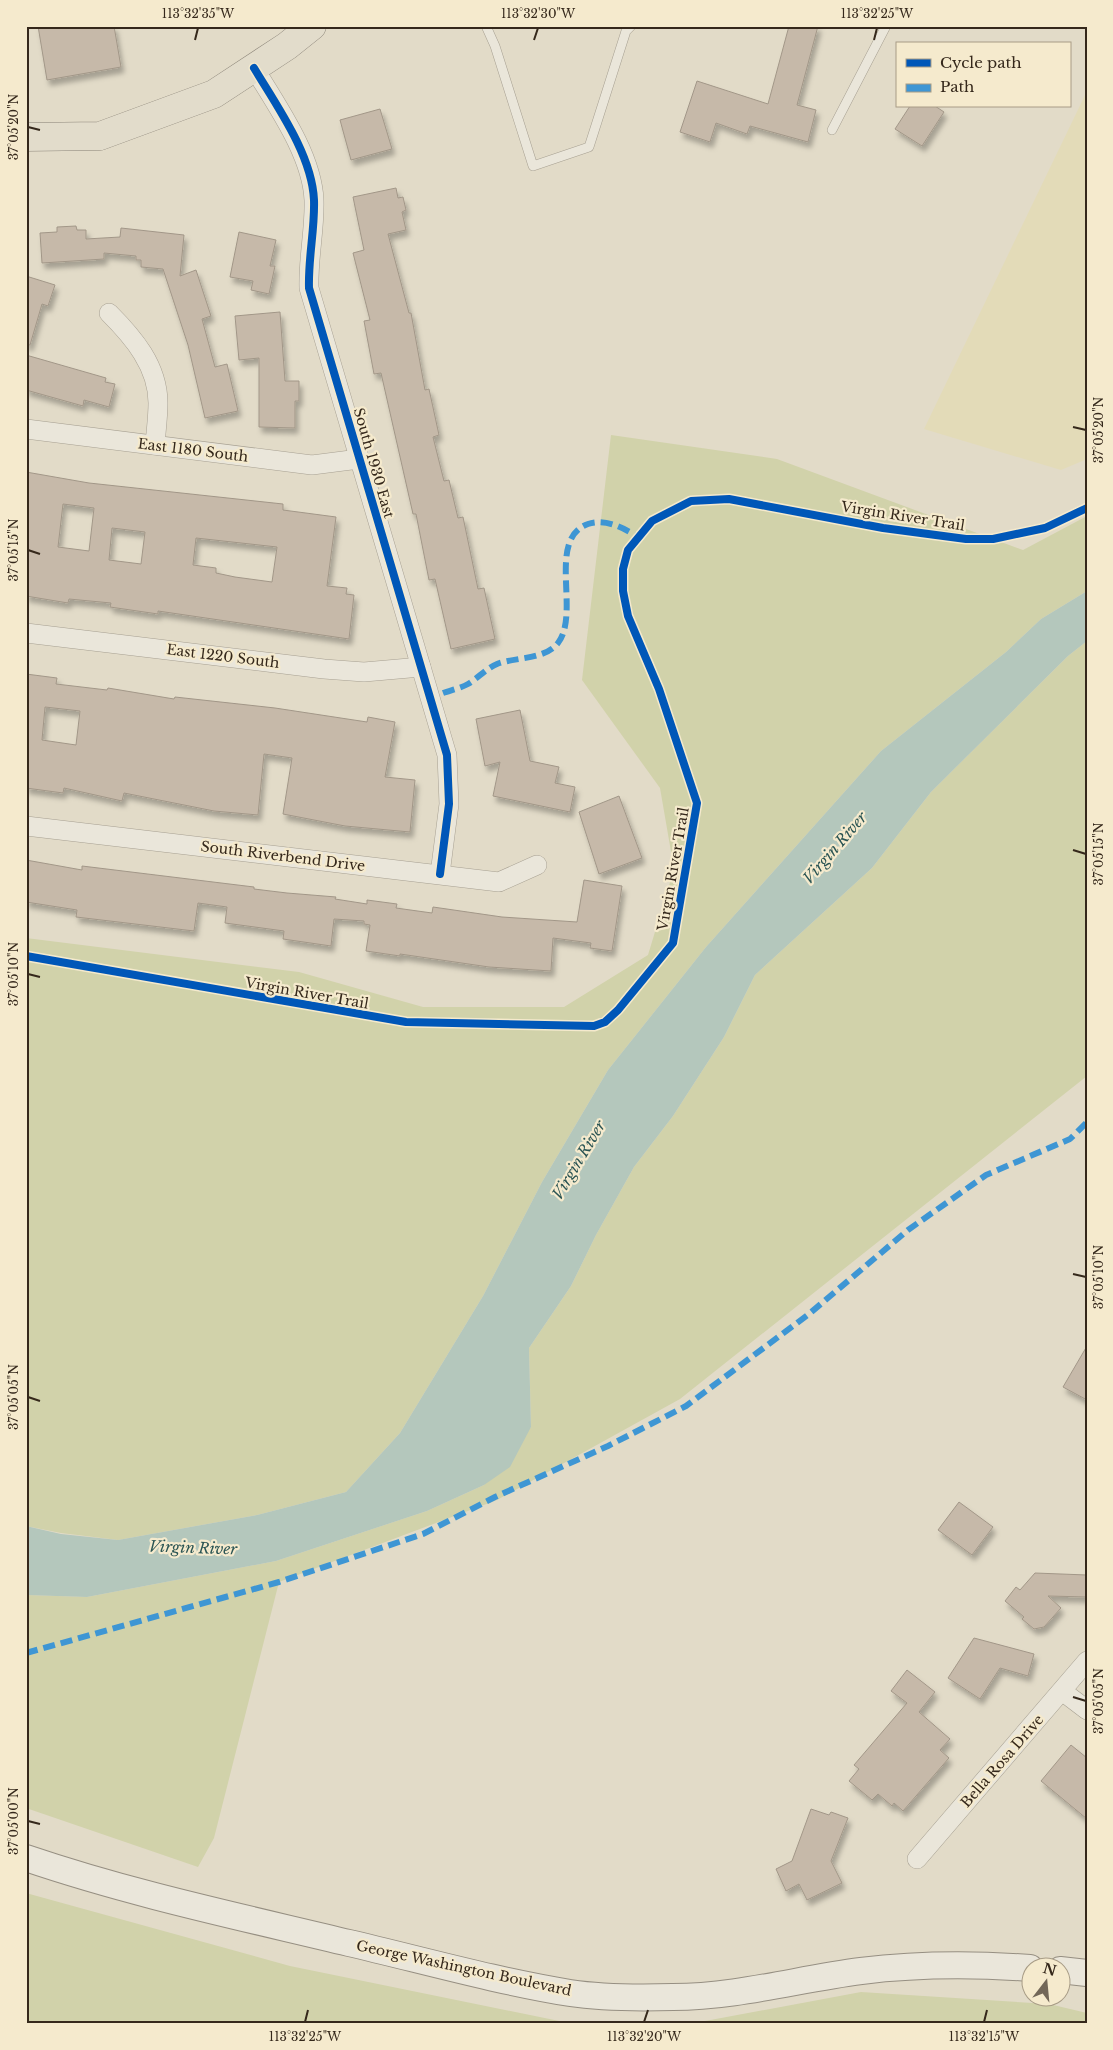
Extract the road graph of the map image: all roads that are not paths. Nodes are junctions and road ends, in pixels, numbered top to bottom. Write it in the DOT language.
graph roads {
  1 [pos="312,26"];
  2 [pos="486,26"];
  3 [pos="631,26"];
  4 [pos="886,26"];
  5 [pos="254,68"];
  6 [pos="832,130"];
  7 [pos="26,137"];
  8 [pos="109,313"];
  9 [pos="26,429"];
  10 [pos="155,445"];
  11 [pos="360,459"];
  12 [pos="26,632"];
  13 [pos="420,667"];
  14 [pos="26,826"];
  15 [pos="537,865"];
  16 [pos="440,874"];
  17 [pos="1087,1661"];
  18 [pos="1062,1691"];
  19 [pos="1087,1710"];
  20 [pos="26,1858"];
  21 [pos="917,1859"];
  22 [pos="1020,1967"];
  23 [pos="1070,1971"];
  24 [pos="1087,1973"];
  1 -- 5 [label="main road"];
  2 -- 3 [label="lane"];
  4 -- 6 [label="lane"];
  5 -- 7 [label="main road"];
  5 -- 11 [label="street, South 1930 East"];
  8 -- 10 [label="street"];
  9 -- 10 [label="street, East 1180 South"];
  10 -- 11 [label="street, East 1180 South"];
  11 -- 13 [label="street, South 1930 East"];
  12 -- 13 [label="street, East 1220 South"];
  13 -- 16 [label="street, South 1930 East"];
  14 -- 16 [label="street, South Riverbend Drive"];
  15 -- 16 [label="street, South Riverbend Drive"];
  17 -- 18 [label="street, Bella Rosa Drive"];
  18 -- 19 [label="street"];
  18 -- 21 [label="street, Bella Rosa Drive"];
  20 -- 22 [label="main road, George Washington Boulevard"];
  23 -- 24 [label="main road"];
}
